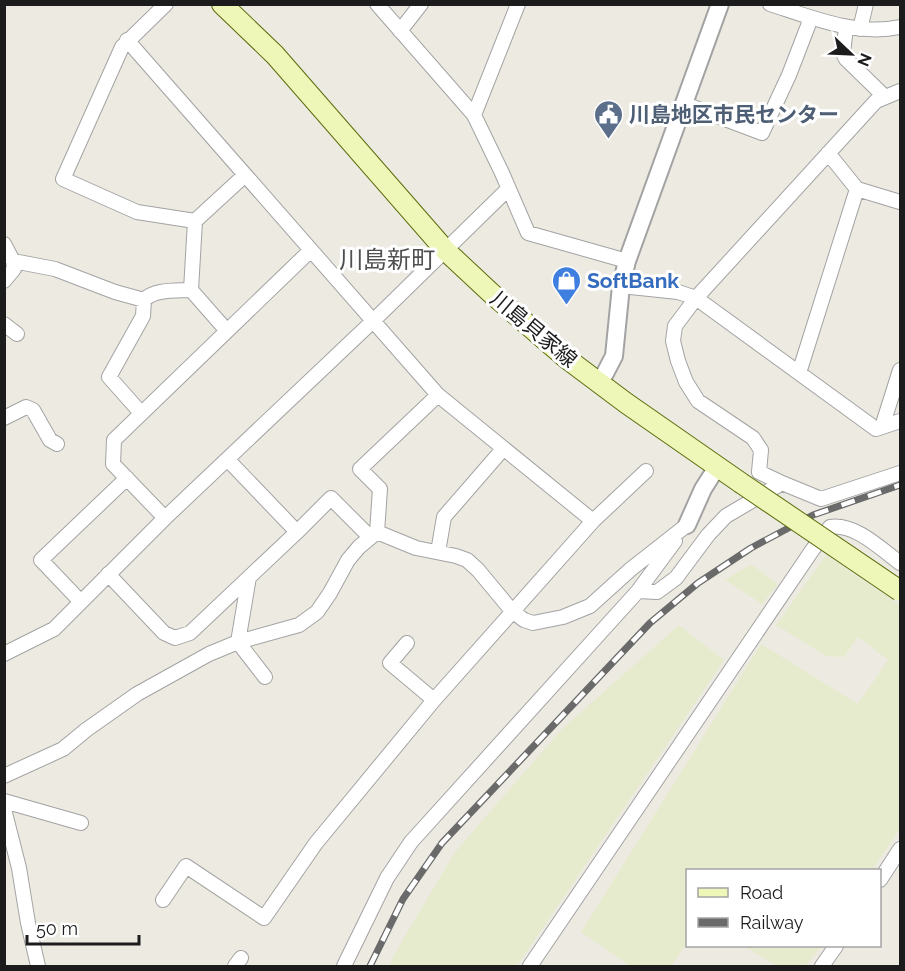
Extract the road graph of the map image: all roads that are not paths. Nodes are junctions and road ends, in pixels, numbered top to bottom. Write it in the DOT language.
graph roads {
  1 [pos="166,4"];
  2 [pos="222,4"];
  3 [pos="377,4"];
  4 [pos="421,4"];
  5 [pos="518,4"];
  6 [pos="720,4"];
  7 [pos="866,4"];
  8 [pos="778,6"];
  9 [pos="811,18"];
  10 [pos="900,27"];
  11 [pos="853,28"];
  12 [pos="400,31"];
  13 [pos="127,40"];
  14 [pos="900,91"];
  15 [pos="885,97"];
  16 [pos="685,104"];
  17 [pos="474,115"];
  18 [pos="828,153"];
  19 [pos="245,175"];
  20 [pos="508,189"];
  21 [pos="857,189"];
  22 [pos="900,202"];
  23 [pos="195,220"];
  24 [pos="4,244"];
  25 [pos="311,250"];
  26 [pos="446,251"];
  27 [pos="13,261"];
  28 [pos="627,261"];
  29 [pos="4,281"];
  30 [pos="621,286"];
  31 [pos="191,290"];
  32 [pos="696,298"];
  33 [pos="144,300"];
  34 [pos="373,321"];
  35 [pos="4,324"];
  36 [pos="227,331"];
  37 [pos="17,334"];
  38 [pos="900,370"];
  39 [pos="799,373"];
  40 [pos="600,383"];
  41 [pos="438,395"];
  42 [pos="141,413"];
  43 [pos="4,418"];
  44 [pos="900,421"];
  45 [pos="882,427"];
  46 [pos="57,444"];
  47 [pos="504,449"];
  48 [pos="228,460"];
  49 [pos="717,467"];
  50 [pos="646,471"];
  51 [pos="900,472"];
  52 [pos="127,478"];
  53 [pos="782,483"];
  54 [pos="165,518"];
  55 [pos="593,521"];
  56 [pos="687,525"];
  57 [pos="297,532"];
  58 [pos="374,534"];
  59 [pos="438,552"];
  60 [pos="900,563"];
  61 [pos="108,574"];
  62 [pos="249,577"];
  63 [pos="638,591"];
  64 [pos="900,591"];
  65 [pos="81,602"];
  66 [pos="512,611"];
  67 [pos="238,642"];
  68 [pos="407,643"];
  69 [pos="4,654"];
  70 [pos="265,677"];
  71 [pos="434,700"];
  72 [pos="4,776"];
  73 [pos="4,801"];
  74 [pos="4,809"];
  75 [pos="81,823"];
  76 [pos="900,849"];
  77 [pos="881,877"];
  78 [pos="163,900"];
  79 [pos="835,947"];
  80 [pos="38,966"];
  81 [pos="344,966"];
  82 [pos="530,966"];
  83 [pos="822,966"];
  1 -- 13 [label="street"];
  2 -- 26 [label="main road, 川島貝家線"];
  3 -- 12 [label="street"];
  4 -- 12 [label="street"];
  5 -- 17 [label="street"];
  6 -- 16 [label="street"];
  7 -- 11 [label="street"];
  8 -- 9 [label="street"];
  9 -- 11 [label="street"];
  9 -- 16 [label="street"];
  10 -- 11 [label="street"];
  11 -- 15 [label="street"];
  12 -- 17 [label="street"];
  13 -- 19 [label="street"];
  13 -- 23 [label="street"];
  14 -- 15 [label="street"];
  15 -- 18 [label="street"];
  16 -- 28 [label="street"];
  17 -- 20 [label="street"];
  18 -- 21 [label="street"];
  18 -- 32 [label="street"];
  19 -- 23 [label="street"];
  19 -- 25 [label="street"];
  20 -- 26 [label="street"];
  20 -- 28 [label="street"];
  21 -- 22 [label="street"];
  21 -- 39 [label="street"];
  23 -- 31 [label="street"];
  24 -- 27 [label="street"];
  25 -- 34 [label="street"];
  25 -- 36 [label="street"];
  26 -- 34 [label="street"];
  26 -- 40 [label="main road, 川島貝家線"];
  27 -- 29 [label="street"];
  27 -- 33 [label="street"];
  28 -- 30 [label="street"];
  30 -- 32 [label="street"];
  30 -- 40 [label="street"];
  31 -- 33 [label="street"];
  31 -- 36 [label="street"];
  32 -- 39 [label="street"];
  32 -- 53 [label="street"];
  33 -- 42 [label="street"];
  34 -- 41 [label="street"];
  34 -- 48 [label="street"];
  35 -- 37 [label="street"];
  36 -- 42 [label="street"];
  38 -- 45 [label="street"];
  39 -- 45 [label="street"];
  40 -- 49 [label="main road, 川島貝家線"];
  41 -- 47 [label="street"];
  41 -- 58 [label="street"];
  42 -- 52 [label="street"];
  43 -- 46 [label="street"];
  44 -- 45 [label="street"];
  47 -- 55 [label="street"];
  47 -- 59 [label="street"];
  48 -- 54 [label="street"];
  48 -- 57 [label="street"];
  49 -- 56 [label="street"];
  49 -- 64 [label="main road, 川島貝家線, bridge"];
  50 -- 55 [label="street"];
  51 -- 53 [label="street"];
  52 -- 54 [label="street"];
  52 -- 65 [label="street"];
  53 -- 63 [label="street"];
  54 -- 61 [label="street"];
  55 -- 66 [label="street"];
  56 -- 63 [label="street"];
  56 -- 66 [label="street"];
  57 -- 58 [label="street"];
  57 -- 62 [label="street"];
  58 -- 59 [label="street"];
  58 -- 67 [label="street"];
  59 -- 66 [label="street"];
  60 -- 82 [label="street"];
  61 -- 62 [label="street"];
  61 -- 65 [label="street"];
  62 -- 67 [label="street"];
  63 -- 81 [label="street"];
  65 -- 69 [label="street"];
  66 -- 71 [label="street"];
  67 -- 70 [label="street"];
  67 -- 72 [label="street"];
  68 -- 71 [label="street"];
  71 -- 78 [label="street"];
  73 -- 75 [label="street"];
  74 -- 80 [label="street"];
  76 -- 77 [label="street"];
  79 -- 83 [label="street"];
}
